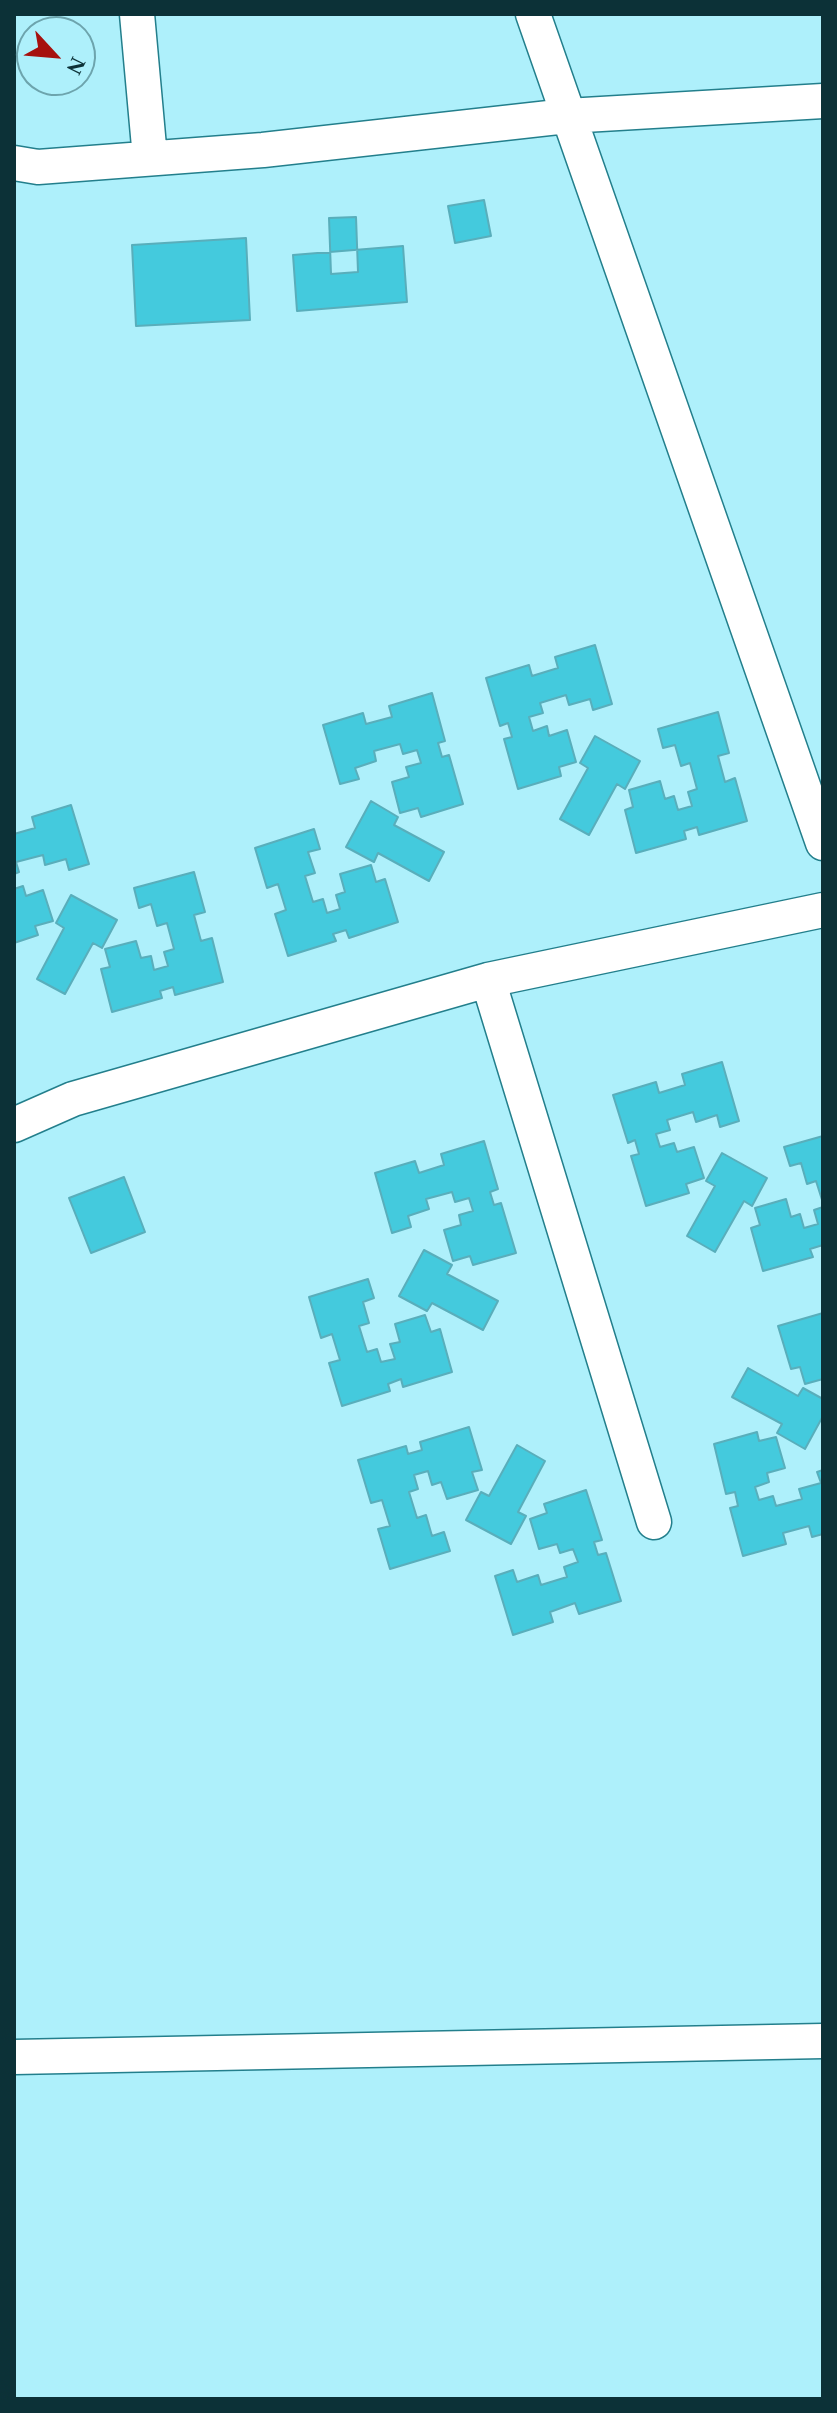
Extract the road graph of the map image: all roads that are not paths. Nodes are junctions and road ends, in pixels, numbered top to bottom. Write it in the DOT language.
graph roads {
  1 [pos="137,14"];
  2 [pos="533,14"];
  3 [pos="823,101"];
  4 [pos="567,116"];
  5 [pos="150,158"];
  6 [pos="14,163"];
  7 [pos="823,843"];
  8 [pos="823,910"];
  9 [pos="488,980"];
  10 [pos="14,1125"];
  11 [pos="654,1522"];
  12 [pos="823,2041"];
  13 [pos="14,2057"];
  1 -- 5 [label="street"];
  2 -- 4 [label="street"];
  3 -- 4 [label="street"];
  4 -- 5 [label="street"];
  4 -- 7 [label="street"];
  5 -- 6 [label="street"];
  8 -- 9 [label="street"];
  9 -- 10 [label="street"];
  9 -- 11 [label="street"];
  12 -- 13 [label="street"];
}
